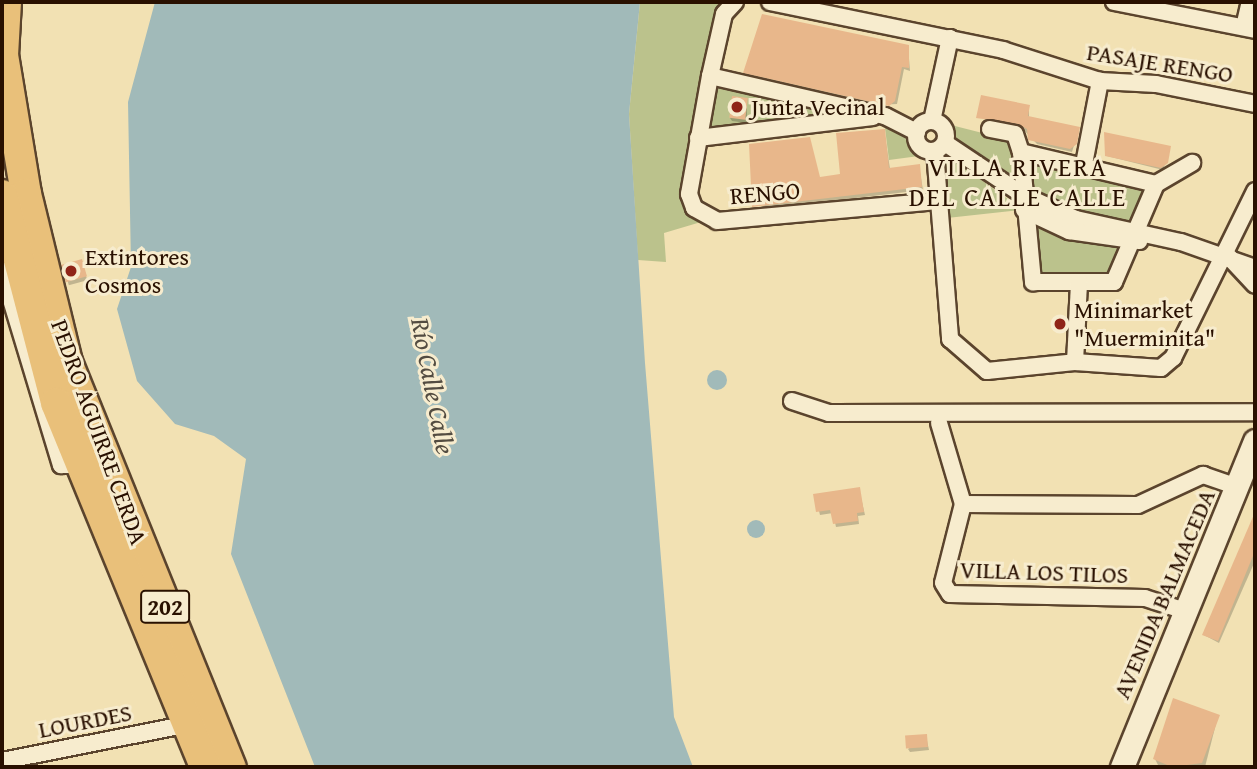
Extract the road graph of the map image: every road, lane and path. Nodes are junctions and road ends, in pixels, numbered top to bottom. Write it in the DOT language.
graph roads {
  1 [pos="6,2"];
  2 [pos="735,2"];
  3 [pos="771,2"];
  4 [pos="1114,2"];
  5 [pos="1250,2"];
  6 [pos="1169,7"];
  7 [pos="1250,28"];
  8 [pos="950,38"];
  9 [pos="710,76"];
  10 [pos="1100,81"];
  11 [pos="1255,104"];
  12 [pos="885,116"];
  13 [pos="932,121"];
  14 [pos="990,129"];
  15 [pos="917,132"];
  16 [pos="698,138"];
  17 [pos="940,147"];
  18 [pos="1021,152"];
  19 [pos="1084,163"];
  20 [pos="1192,163"];
  21 [pos="1156,184"];
  22 [pos="1255,191"];
  23 [pos="2,195"];
  24 [pos="935,201"];
  25 [pos="1023,203"];
  26 [pos="1135,236"];
  27 [pos="1227,255"];
  28 [pos="1255,268"];
  29 [pos="2,270"];
  30 [pos="1079,282"];
  31 [pos="1255,285"];
  32 [pos="1075,362"];
  33 [pos="792,401"];
  34 [pos="1255,412"];
  35 [pos="939,423"];
  36 [pos="1255,442"];
  37 [pos="80,465"];
  38 [pos="1237,487"];
  39 [pos="963,504"];
  40 [pos="1185,611"];
  41 [pos="176,688"];
  42 [pos="178,726"];
  43 [pos="2,761"];
  44 [pos="194,767"];
  45 [pos="205,767"];
  46 [pos="231,767"];
  47 [pos="1122,767"];
  1 -- 46 [label="highway, PEDRO AGUIRRE CERDA / 202"];
  2 -- 9 [label="street"];
  3 -- 8 [label="street, PASAJE RENGO"];
  4 -- 6 [label="street"];
  5 -- 7 [label="street"];
  6 -- 7 [label="street"];
  8 -- 10 [label="street, PASAJE RENGO"];
  8 -- 13 [label="street"];
  9 -- 12 [label="street"];
  9 -- 16 [label="street, RENGO"];
  10 -- 11 [label="street, PASAJE RENGO"];
  10 -- 19 [label="street"];
  12 -- 15 [label="street"];
  12 -- 16 [label="street"];
  13 -- 15 [label="street"];
  13 -- 17 [label="street"];
  14 -- 18 [label="street"];
  15 -- 17 [label="street"];
  16 -- 24 [label="street, RENGO"];
  17 -- 24 [label="street"];
  17 -- 25 [label="street"];
  18 -- 19 [label="street"];
  18 -- 25 [label="street"];
  19 -- 21 [label="street"];
  20 -- 21 [label="street"];
  21 -- 26 [label="street"];
  22 -- 27 [label="street"];
  23 -- 37 [label="highway, PEDRO AGUIRRE CERDA / 202"];
  24 -- 32 [label="street"];
  25 -- 26 [label="street"];
  25 -- 30 [label="street"];
  26 -- 27 [label="street"];
  26 -- 30 [label="street"];
  27 -- 28 [label="street"];
  27 -- 31 [label="street"];
  27 -- 32 [label="street"];
  29 -- 37 [label="street, PEDRO AGUIRRE CERDA"];
  30 -- 32 [label="street"];
  33 -- 34 [label="street"];
  35 -- 39 [label="street"];
  36 -- 38 [label="main road, AVENIDA BALMACEDA"];
  37 -- 41 [label="highway, PEDRO AGUIRRE CERDA / 202"];
  38 -- 39 [label="street"];
  38 -- 40 [label="main road, AVENIDA BALMACEDA"];
  39 -- 40 [label="street, VILLA LOS TILOS"];
  40 -- 47 [label="main road, AVENIDA BALMACEDA"];
  41 -- 42 [label="street"];
  41 -- 45 [label="highway, PEDRO AGUIRRE CERDA / 202"];
  42 -- 43 [label="street, LOURDES"];
  42 -- 44 [label="street"];
}
